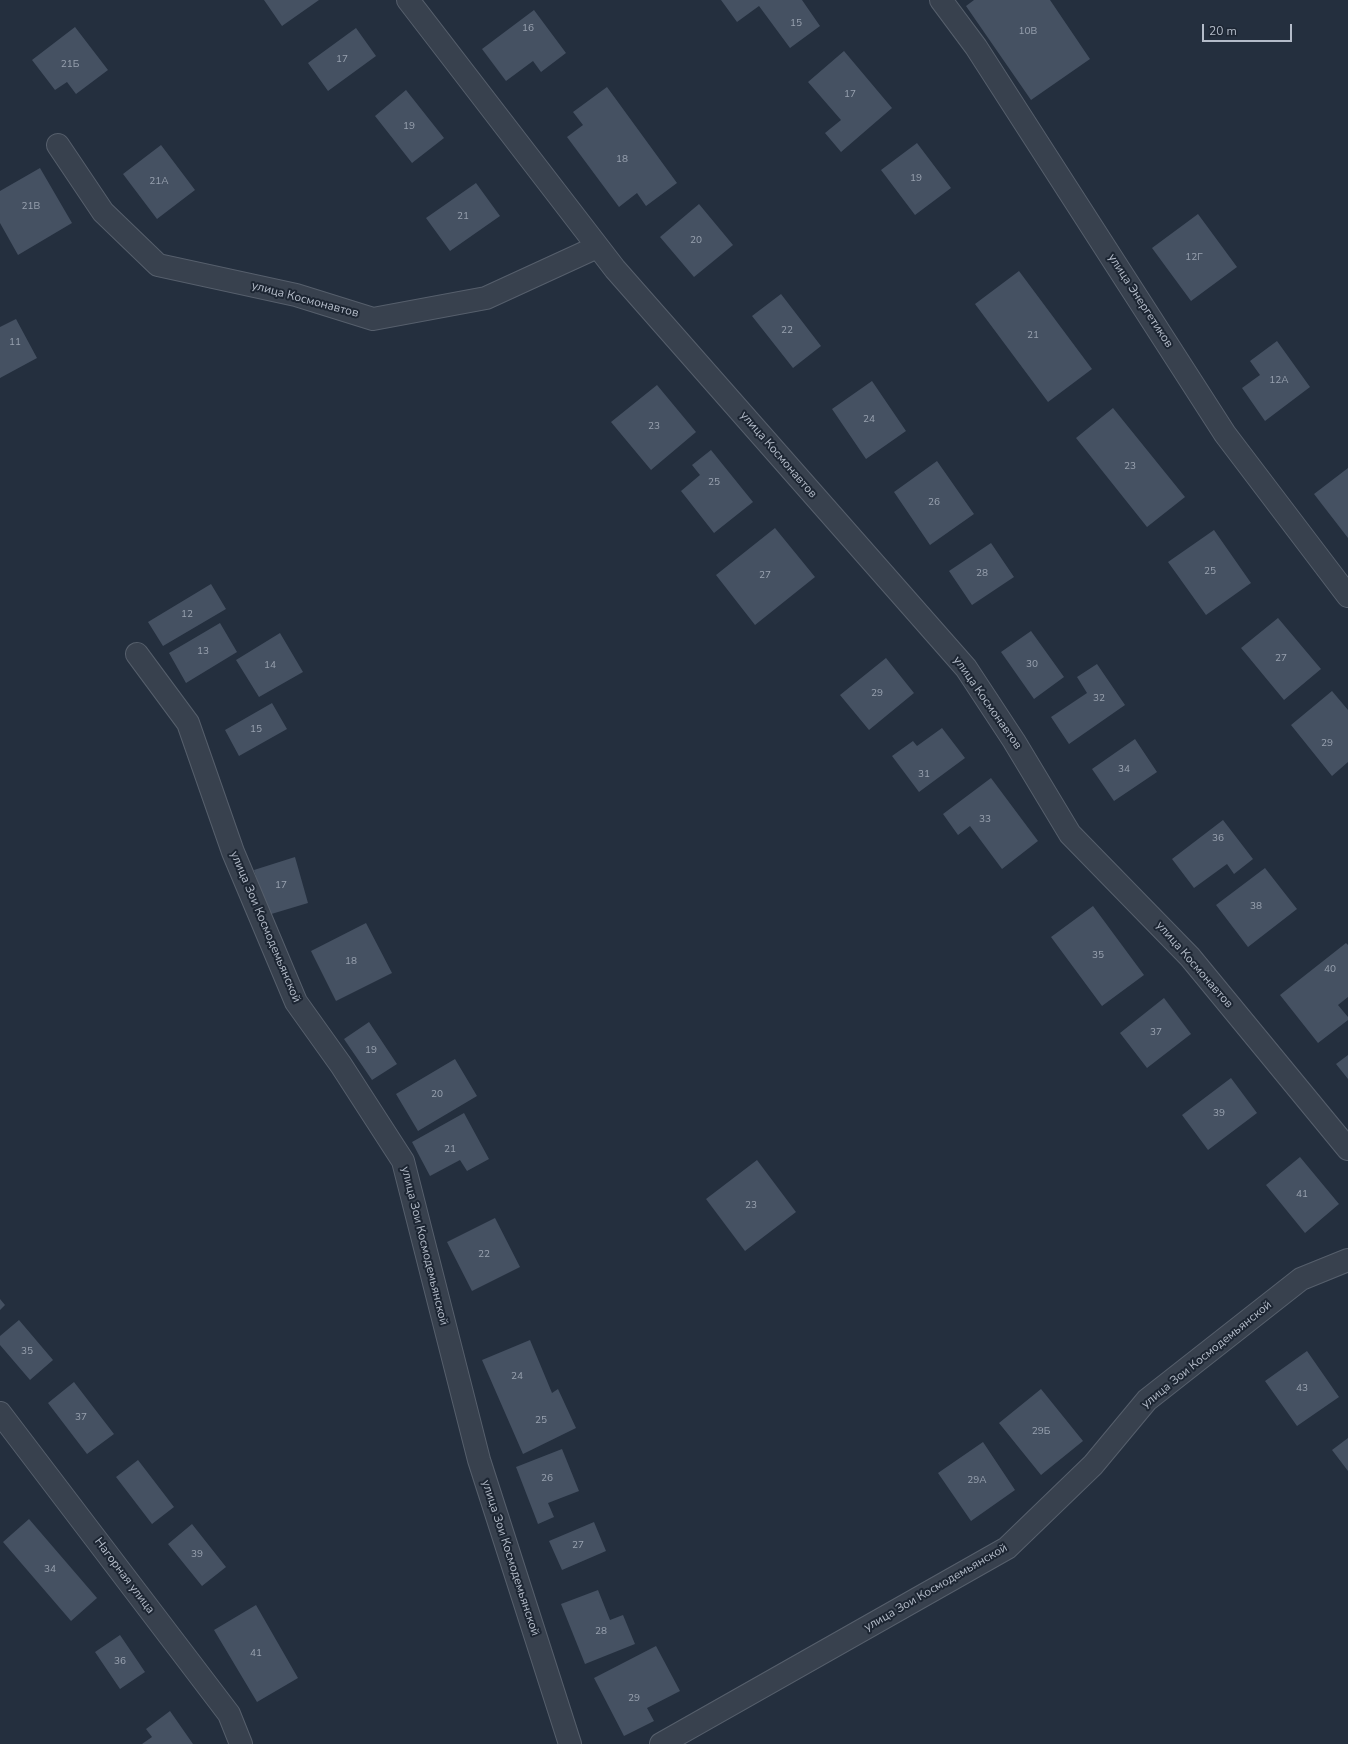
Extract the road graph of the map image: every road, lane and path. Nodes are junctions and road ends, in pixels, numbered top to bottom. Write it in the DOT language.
graph roads {
  1 [pos="408,0"];
  2 [pos="941,0"];
  3 [pos="58,145"];
  4 [pos="597,247"];
  5 [pos="1348,596"];
  6 [pos="137,654"];
  7 [pos="1348,1149"];
  8 [pos="1348,1260"];
  9 [pos="0,1413"];
  10 [pos="241,1744"];
  11 [pos="570,1744"];
  12 [pos="661,1744"];
  1 -- 4 [label="street, улица Космонавтов"];
  2 -- 5 [label="street, улица Энергетиков"];
  3 -- 4 [label="street, улица Космонавтов"];
  4 -- 7 [label="street, улица Космонавтов"];
  6 -- 11 [label="street, улица Зои Космодемьянской"];
  8 -- 12 [label="street, улица Зои Космодемьянской"];
  9 -- 10 [label="street, Нагорная улица"];
}
